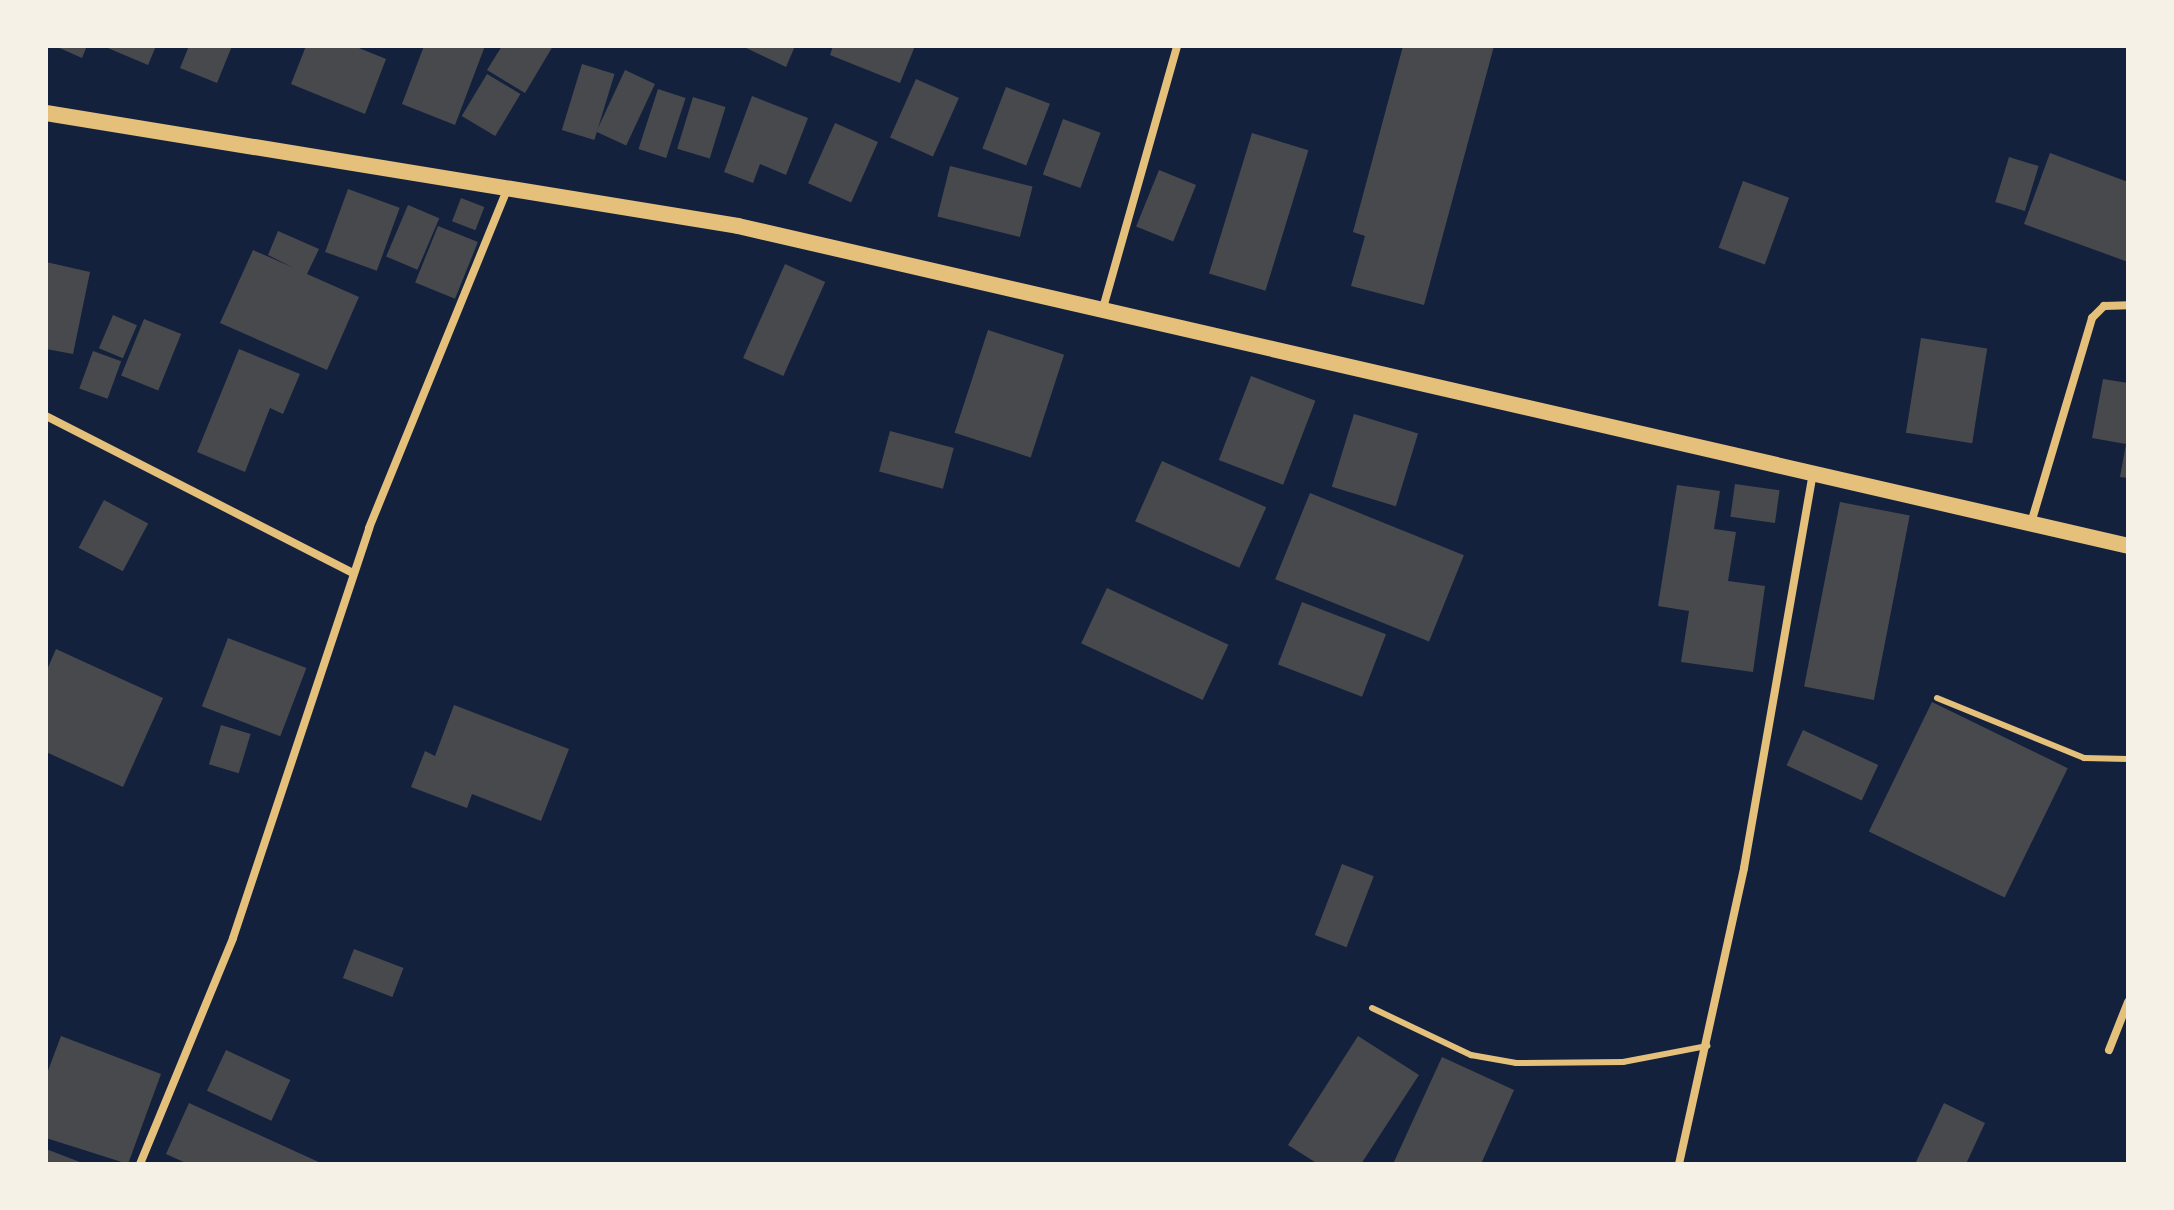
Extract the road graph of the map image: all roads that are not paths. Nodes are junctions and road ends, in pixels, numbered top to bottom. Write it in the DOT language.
graph roads {
  1 [pos="1177,46"];
  2 [pos="46,113"];
  3 [pos="508,188"];
  4 [pos="2128,305"];
  5 [pos="1103,308"];
  6 [pos="46,416"];
  7 [pos="1813,473"];
  8 [pos="2031,524"];
  9 [pos="2128,546"];
  10 [pos="353,573"];
  11 [pos="1937,698"];
  12 [pos="2128,759"];
  13 [pos="2128,1002"];
  14 [pos="1372,1008"];
  15 [pos="1707,1046"];
  16 [pos="2109,1050"];
  17 [pos="140,1164"];
  18 [pos="1679,1164"];
  1 -- 5 [label="street"];
  2 -- 3 [label="main road"];
  3 -- 5 [label="main road"];
  3 -- 10 [label="street"];
  4 -- 8 [label="street"];
  5 -- 7 [label="main road"];
  6 -- 10 [label="street"];
  7 -- 8 [label="main road"];
  7 -- 15 [label="street"];
  8 -- 9 [label="main road"];
  10 -- 17 [label="street"];
  11 -- 12 [label="lane"];
  13 -- 16 [label="street"];
  14 -- 15 [label="lane"];
  15 -- 18 [label="street"];
}
